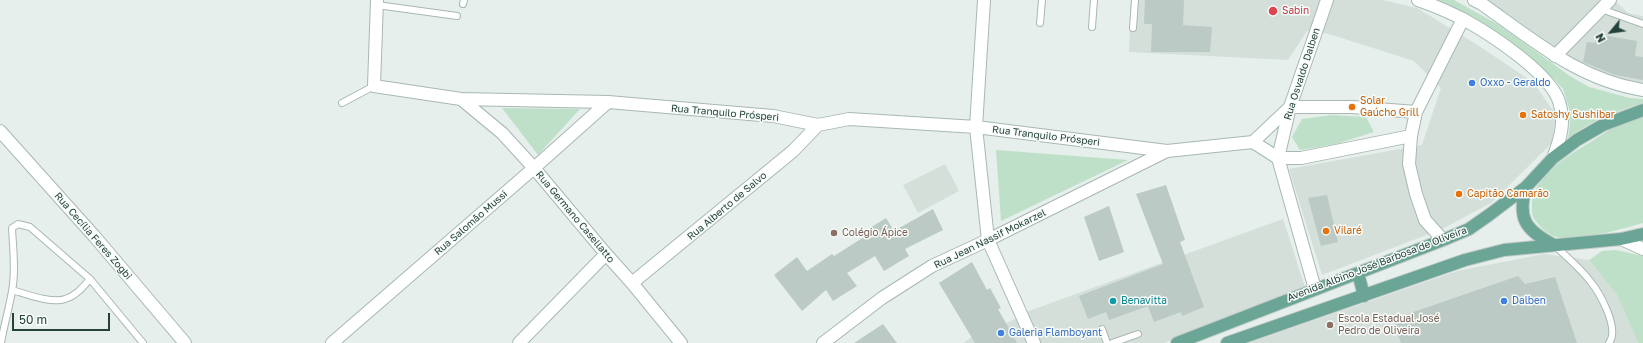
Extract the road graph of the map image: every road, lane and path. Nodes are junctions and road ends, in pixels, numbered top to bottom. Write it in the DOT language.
graph roads {
  1 [pos="984,0"];
  2 [pos="1042,0"];
  3 [pos="1094,0"];
  4 [pos="1135,0"];
  5 [pos="1327,0"];
  6 [pos="1418,0"];
  7 [pos="1474,0"];
  8 [pos="1610,0"];
  9 [pos="377,2"];
  10 [pos="1601,9"];
  11 [pos="457,16"];
  12 [pos="1463,19"];
  13 [pos="1040,23"];
  14 [pos="1643,24"];
  15 [pos="1092,27"];
  16 [pos="1133,28"];
  17 [pos="1555,56"];
  18 [pos="374,86"];
  19 [pos="1643,90"];
  20 [pos="461,99"];
  21 [pos="608,102"];
  22 [pos="342,103"];
  23 [pos="1290,107"];
  24 [pos="1643,110"];
  25 [pos="1416,112"];
  26 [pos="818,125"];
  27 [pos="976,127"];
  28 [pos="0,131"];
  29 [pos="1411,136"];
  30 [pos="1253,142"];
  31 [pos="1167,151"];
  32 [pos="1278,158"];
  33 [pos="1553,158"];
  34 [pos="534,168"];
  35 [pos="1526,187"];
  36 [pos="1643,234"];
  37 [pos="1621,239"];
  38 [pos="988,240"];
  39 [pos="1443,240"];
  40 [pos="1554,245"];
  41 [pos="1643,248"];
  42 [pos="606,254"];
  43 [pos="1358,273"];
  44 [pos="90,279"];
  45 [pos="632,283"];
  46 [pos="1314,289"];
  47 [pos="12,290"];
  48 [pos="1364,296"];
  49 [pos="1102,329"];
  50 [pos="1138,334"];
  51 [pos="1,343"];
  52 [pos="143,343"];
  53 [pos="185,343"];
  54 [pos="332,343"];
  55 [pos="519,343"];
  56 [pos="681,343"];
  57 [pos="823,343"];
  58 [pos="1034,343"];
  59 [pos="1107,343"];
  60 [pos="1112,343"];
  61 [pos="1177,343"];
  62 [pos="1227,343"];
  63 [pos="1609,343"];
  1 -- 27 [label="street"];
  2 -- 13 [label="lane"];
  3 -- 15 [label="lane"];
  4 -- 16 [label="lane"];
  5 -- 23 [label="street, Rua Osvaldo Dalben"];
  6 -- 12 [label="street"];
  7 -- 17 [label="street"];
  8 -- 10 [label="street"];
  9 -- 11 [label="lane"];
  9 -- 18 [label="street"];
  10 -- 14 [label="lane"];
  10 -- 17 [label="street"];
  12 -- 25 [label="street"];
  12 -- 33 [label="street"];
  17 -- 19 [label="street"];
  18 -- 20 [label="street, Rua Tranquilo Prósperi"];
  18 -- 22 [label="lane"];
  20 -- 21 [label="street, Rua Tranquilo Prósperi"];
  20 -- 34 [label="street, Rua Germano Casellatto"];
  21 -- 26 [label="street, Rua Tranquilo Prósperi"];
  21 -- 34 [label="street, Rua Salomão Mussi"];
  23 -- 25 [label="street"];
  23 -- 30 [label="street"];
  23 -- 32 [label="street, Rua Osvaldo Dalben"];
  24 -- 33 [label="main road, Avenida Albino José Barbosa de Oliveira"];
  25 -- 29 [label="street"];
  26 -- 27 [label="street, Rua Tranquilo Prósperi"];
  26 -- 45 [label="street, Rua Alberto de Salvo"];
  27 -- 31 [label="street, Rua Tranquilo Prósperi"];
  27 -- 38 [label="street"];
  28 -- 53 [label="street, Rua Cecília Feres Zogbi"];
  29 -- 32 [label="street"];
  29 -- 39 [label="street"];
  30 -- 31 [label="street, Rua Tranquilo Prósperi"];
  30 -- 32 [label="street"];
  31 -- 38 [label="street, Rua Jean Nassif Mokarzel"];
  32 -- 46 [label="street, Rua Osvaldo Dalben"];
  33 -- 35 [label="main road, Avenida Albino José Barbosa de Oliveira"];
  34 -- 42 [label="street, Rua Germano Casellatto"];
  34 -- 54 [label="street, Rua Salomão Mussi"];
  35 -- 39 [label="main road, Avenida Albino José Barbosa de Oliveira"];
  35 -- 40 [label="main road"];
  36 -- 37 [label="main road"];
  37 -- 40 [label="main road"];
  37 -- 41 [label="street"];
  38 -- 57 [label="street, Rua Jean Nassif Mokarzel"];
  38 -- 58 [label="street"];
  39 -- 43 [label="main road, Avenida Albino José Barbosa de Oliveira"];
  40 -- 48 [label="main road"];
  40 -- 63 [label="lane"];
  42 -- 45 [label="street, Rua Germano Casellatto"];
  42 -- 55 [label="street"];
  43 -- 46 [label="main road, Avenida Albino José Barbosa de Oliveira"];
  43 -- 48 [label="main road"];
  44 -- 47 [label="lane"];
  44 -- 47 [label="lane"];
  44 -- 52 [label="lane"];
  45 -- 56 [label="street, Rua Germano Casellatto"];
  46 -- 61 [label="main road, Avenida Albino José Barbosa de Oliveira"];
  47 -- 51 [label="lane"];
  48 -- 62 [label="main road"];
  49 -- 59 [label="lane"];
  50 -- 60 [label="lane"];
}
